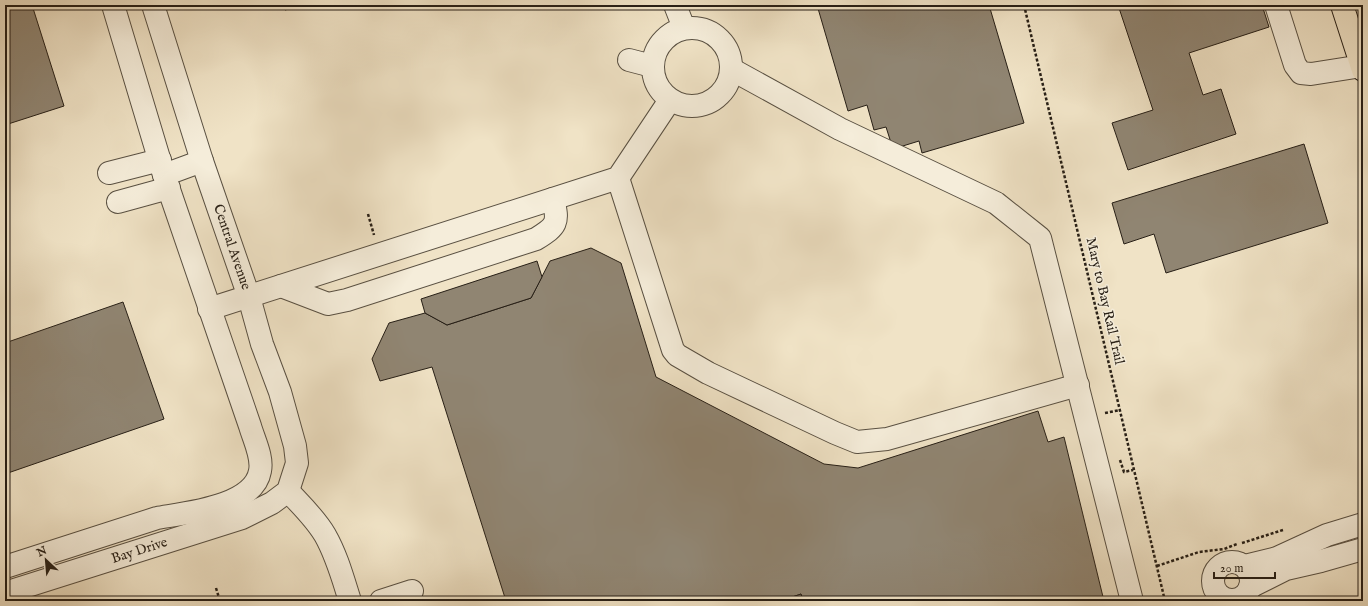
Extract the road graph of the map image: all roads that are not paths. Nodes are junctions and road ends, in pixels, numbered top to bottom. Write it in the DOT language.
graph roads {
  1 [pos="113,5"];
  2 [pos="154,5"];
  3 [pos="675,5"];
  4 [pos="1276,5"];
  5 [pos="1342,5"];
  6 [pos="684,28"];
  7 [pos="629,60"];
  8 [pos="652,66"];
  9 [pos="1362,68"];
  10 [pos="732,69"];
  11 [pos="670,100"];
  12 [pos="202,161"];
  13 [pos="109,174"];
  14 [pos="164,174"];
  15 [pos="618,178"];
  16 [pos="553,199"];
  17 [pos="118,202"];
  18 [pos="281,286"];
  19 [pos="249,297"];
  20 [pos="209,308"];
  21 [pos="1078,384"];
  22 [pos="280,497"];
  23 [pos="1363,524"];
  24 [pos="1363,549"];
  25 [pos="1245,566"];
  26 [pos="6,567"];
  27 [pos="412,591"];
  28 [pos="1248,594"];
  29 [pos="12,595"];
  30 [pos="1222,600"];
  31 [pos="350,601"];
  32 [pos="381,601"];
  33 [pos="1132,601"];
  1 -- 14 [label="street"];
  2 -- 12 [label="street, Central Avenue"];
  3 -- 6 [label="street"];
  4 -- 9 [label="street"];
  5 -- 9 [label="main road"];
  6 -- 8 [label="street"];
  6 -- 10 [label="street"];
  7 -- 8 [label="street"];
  8 -- 11 [label="street"];
  10 -- 11 [label="street"];
  10 -- 21 [label="street"];
  11 -- 15 [label="street"];
  12 -- 14 [label="street"];
  12 -- 19 [label="street, Central Avenue"];
  13 -- 14 [label="street"];
  14 -- 17 [label="street"];
  14 -- 20 [label="street"];
  15 -- 16 [label="street"];
  15 -- 21 [label="street"];
  16 -- 18 [label="street"];
  16 -- 18 [label="street"];
  18 -- 19 [label="street"];
  19 -- 20 [label="street"];
  19 -- 22 [label="street, Central Avenue"];
  20 -- 26 [label="street, Bay Drive"];
  21 -- 33 [label="street"];
  22 -- 29 [label="street, Bay Drive"];
  22 -- 31 [label="street"];
  23 -- 25 [label="street"];
  24 -- 28 [label="street"];
  25 -- 28 [label="street"];
  25 -- 30 [label="street"];
  26 -- 29 [label="street"];
  27 -- 32 [label="street"];
  28 -- 30 [label="street"];
}
